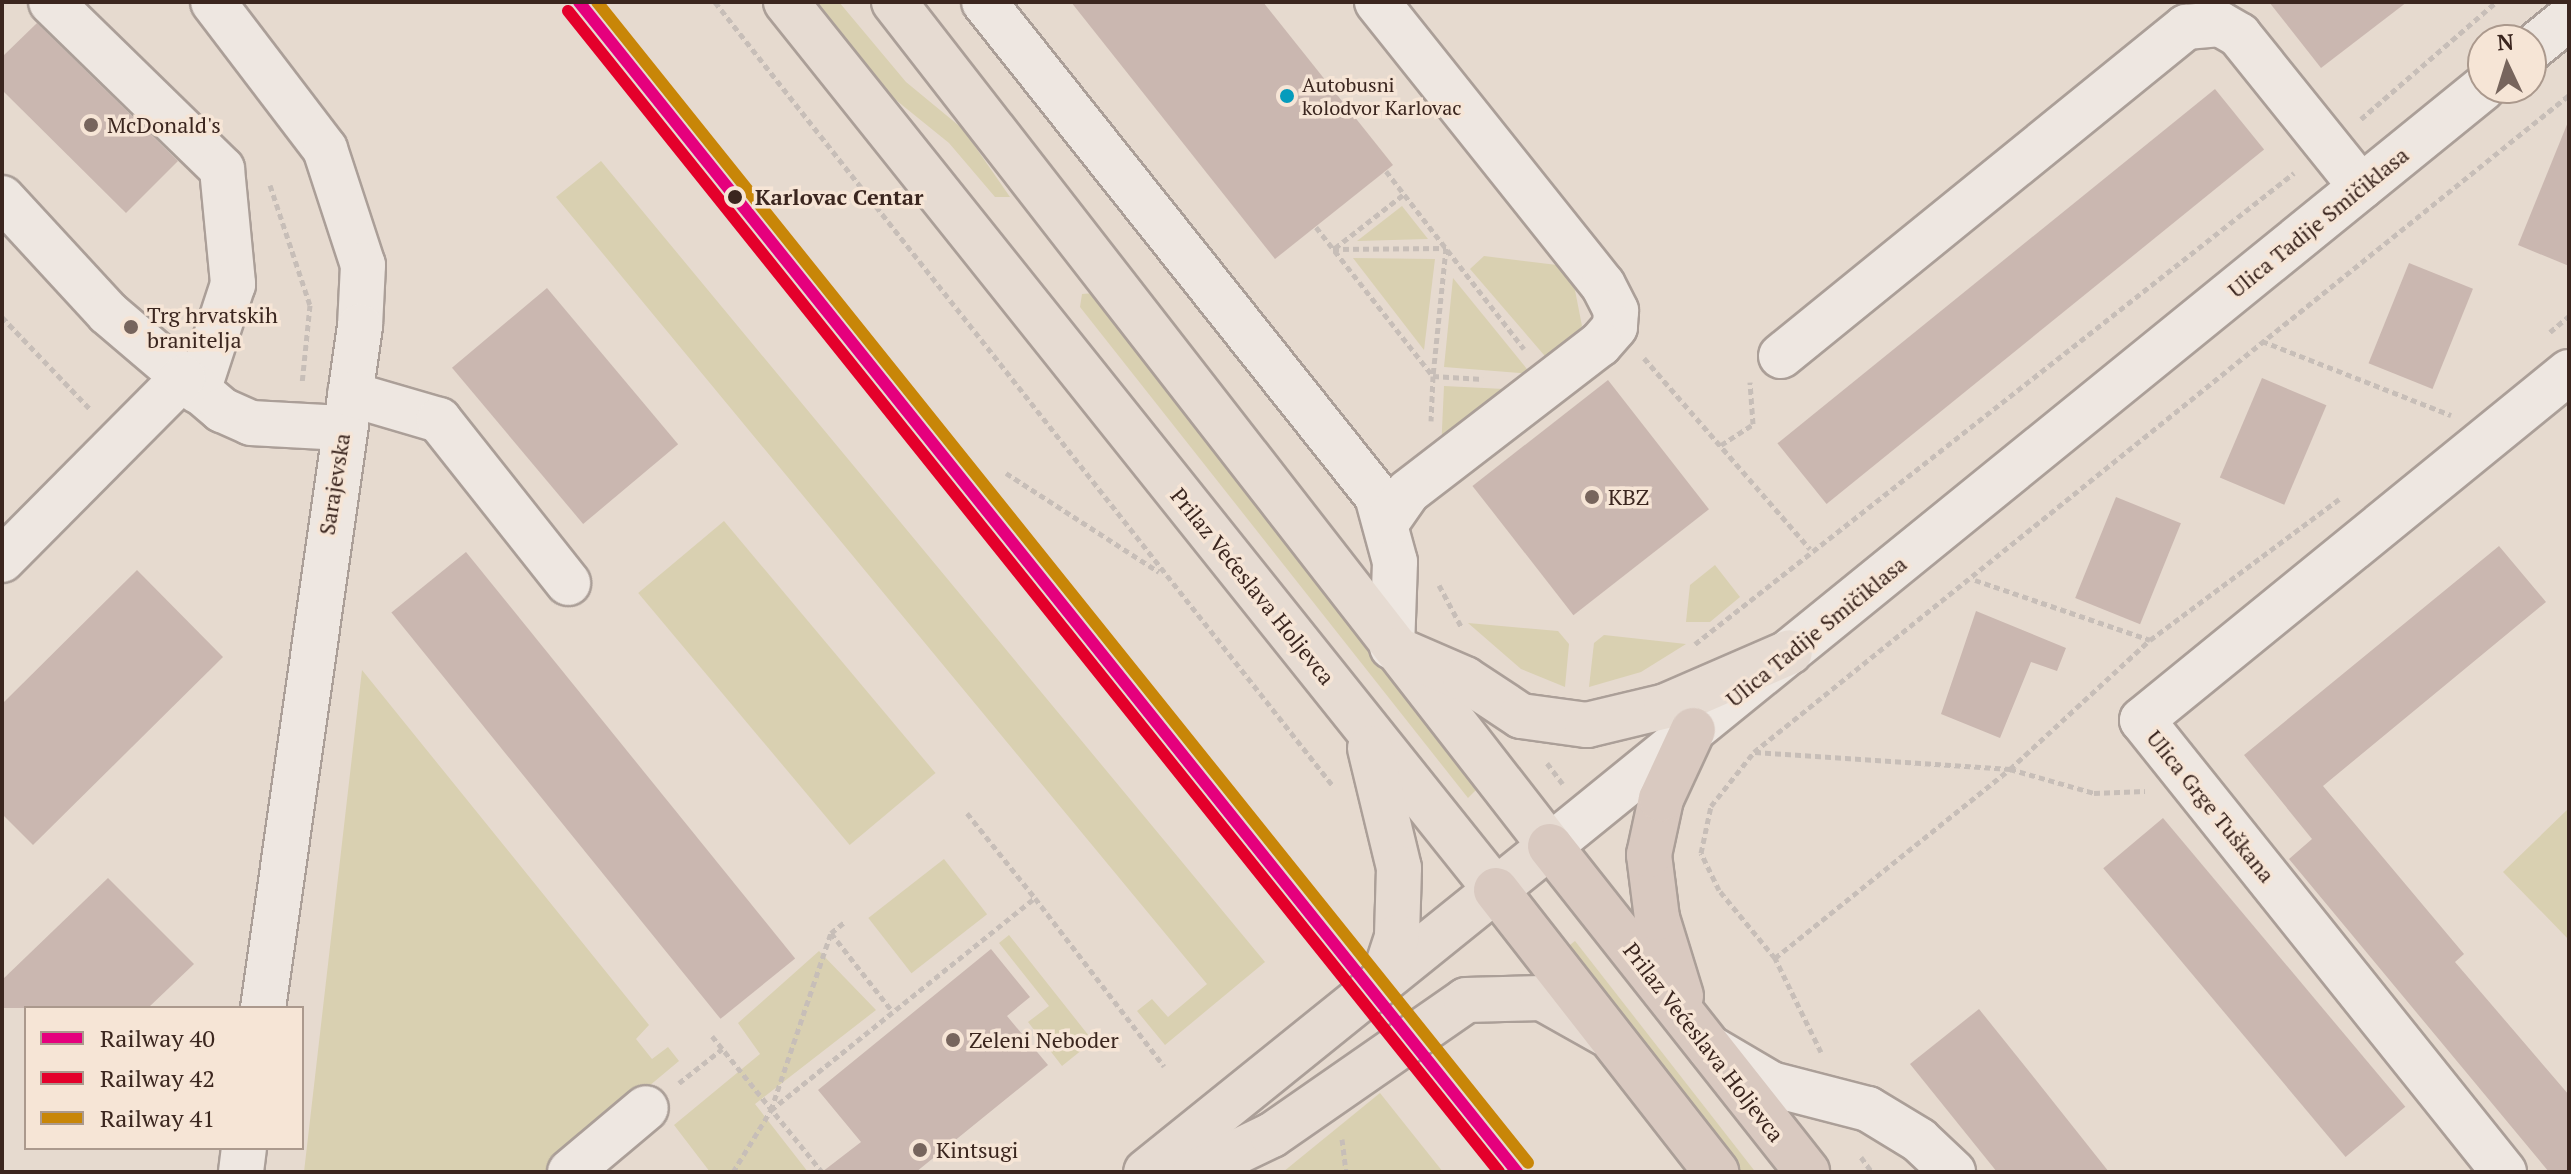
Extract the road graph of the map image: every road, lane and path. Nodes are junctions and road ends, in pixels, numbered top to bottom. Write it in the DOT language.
graph roads {
  1 [pos="51,2"];
  2 [pos="213,2"];
  3 [pos="715,2"];
  4 [pos="786,2"];
  5 [pos="894,2"];
  6 [pos="984,2"];
  7 [pos="1377,2"];
  8 [pos="2496,2"];
  9 [pos="2569,18"];
  10 [pos="2547,36"];
  11 [pos="2569,95"];
  12 [pos="2467,101"];
  13 [pos="2328,147"];
  14 [pos="1386,171"];
  15 [pos="268,180"];
  16 [pos="2361,187"];
  17 [pos="1404,194"];
  18 [pos="2,198"];
  19 [pos="1333,249"];
  20 [pos="2569,316"];
  21 [pos="2,317"];
  22 [pos="2546,336"];
  23 [pos="2262,341"];
  24 [pos="1781,356"];
  25 [pos="2569,372"];
  26 [pos="190,384"];
  27 [pos="1552,384"];
  28 [pos="2464,405"];
  29 [pos="93,406"];
  30 [pos="347,411"];
  31 [pos="2452,415"];
  32 [pos="2440,424"];
  33 [pos="298,429"];
  34 [pos="1721,445"];
  35 [pos="1006,473"];
  36 [pos="2352,490"];
  37 [pos="1388,521"];
  38 [pos="2,560"];
  39 [pos="1164,574"];
  40 [pos="1974,580"];
  41 [pos="568,583"];
  42 [pos="2150,640"];
  43 [pos="1392,647"];
  44 [pos="1687,651"];
  45 [pos="1790,652"];
  46 [pos="1359,719"];
  47 [pos="1693,730"];
  48 [pos="1754,752"];
  49 [pos="2010,769"];
  50 [pos="2196,788"];
  51 [pos="1343,800"];
  52 [pos="967,813"];
  53 [pos="1550,846"];
  54 [pos="1496,890"];
  55 [pos="1035,898"];
  56 [pos="846,921"];
  57 [pos="831,933"];
  58 [pos="1775,958"];
  59 [pos="1383,980"];
  60 [pos="263,1006"];
  61 [pos="893,1012"];
  62 [pos="1607,1035"];
  63 [pos="712,1036"];
  64 [pos="1701,1038"];
  65 [pos="722,1049"];
  66 [pos="1164,1066"];
  67 [pos="1835,1100"];
  68 [pos="646,1108"];
  69 [pos="771,1110"];
  70 [pos="1341,1128"];
  71 [pos="244,1150"];
  72 [pos="241,1172"];
  73 [pos="570,1172"];
  74 [pos="733,1172"];
  75 [pos="822,1172"];
  76 [pos="1146,1172"];
  77 [pos="1195,1172"];
  78 [pos="1346,1172"];
  79 [pos="1716,1172"];
  80 [pos="1807,1172"];
  81 [pos="1872,1172"];
  82 [pos="1953,1172"];
  83 [pos="2504,1172"];
  1 -- 26 [label="street"];
  2 -- 30 [label="street, Sarajevska"];
  3 -- 39 [label="path"];
  4 -- 46 [label="main road, Prilaz Većeslava Holjevca"];
  5 -- 43 [label="main road, Prilaz Većeslava Holjevca"];
  6 -- 37 [label="street"];
  7 -- 27 [label="street"];
  8 -- 13 [label="path"];
  9 -- 10 [label="street"];
  11 -- 23 [label="path"];
  12 -- 16 [label="street, Ulica Tadije Smičiklasa"];
  13 -- 16 [label="street"];
  13 -- 24 [label="street"];
  13 -- 44 [label="path"];
  14 -- 17 [label="path"];
  15 -- 33 [label="path"];
  16 -- 45 [label="street, Ulica Tadije Smičiklasa"];
  17 -- 19 [label="path"];
  17 -- 27 [label="path"];
  18 -- 26 [label="street"];
  20 -- 22 [label="path"];
  21 -- 29 [label="path"];
  23 -- 31 [label="path"];
  23 -- 40 [label="path"];
  24 -- 34 [label="path"];
  25 -- 50 [label="street, Ulica Grge Tuškana"];
  26 -- 33 [label="street"];
  26 -- 38 [label="street"];
  27 -- 37 [label="street"];
  28 -- 31 [label="path"];
  30 -- 33 [label="street"];
  30 -- 41 [label="street"];
  30 -- 60 [label="street, Sarajevska"];
  31 -- 32 [label="path"];
  35 -- 39 [label="path"];
  36 -- 42 [label="path"];
  37 -- 43 [label="street"];
  39 -- 51 [label="path"];
  40 -- 42 [label="path"];
  40 -- 48 [label="path"];
  42 -- 49 [label="path"];
  43 -- 45 [label="main road"];
  43 -- 53 [label="main road, Prilaz Većeslava Holjevca"];
  45 -- 47 [label="street, Ulica Tadije Smičiklasa"];
  46 -- 54 [label="main road, Prilaz Većeslava Holjevca"];
  46 -- 59 [label="main road"];
  47 -- 53 [label="street, Ulica Tadije Smičiklasa"];
  47 -- 64 [label="highway"];
  48 -- 49 [label="path"];
  48 -- 58 [label="path"];
  49 -- 50 [label="path"];
  49 -- 58 [label="path"];
  50 -- 83 [label="street, Ulica Grge Tuškana"];
  52 -- 55 [label="path"];
  53 -- 54 [label="main road, Ulica Tadije Smičiklasa"];
  53 -- 64 [label="highway, Prilaz Većeslava Holjevca"];
  54 -- 59 [label="main road, Ulica Tadije Smičiklasa"];
  54 -- 62 [label="highway, Prilaz Većeslava Holjevca"];
  55 -- 61 [label="path"];
  55 -- 66 [label="path"];
  56 -- 57 [label="path"];
  57 -- 61 [label="path"];
  57 -- 69 [label="path"];
  58 -- 67 [label="path"];
  59 -- 76 [label="main road, Ulica Tadije Smičiklasa"];
  61 -- 69 [label="path"];
  62 -- 77 [label="main road"];
  62 -- 79 [label="highway, Prilaz Većeslava Holjevca"];
  63 -- 65 [label="path"];
  64 -- 67 [label="street"];
  64 -- 80 [label="highway, Prilaz Većeslava Holjevca"];
  65 -- 68 [label="path"];
  65 -- 69 [label="path"];
  67 -- 81 [label="path"];
  67 -- 82 [label="street"];
  68 -- 73 [label="street"];
  69 -- 74 [label="path"];
  69 -- 75 [label="path"];
  70 -- 78 [label="path"];
  71 -- 72 [label="street"];
}
